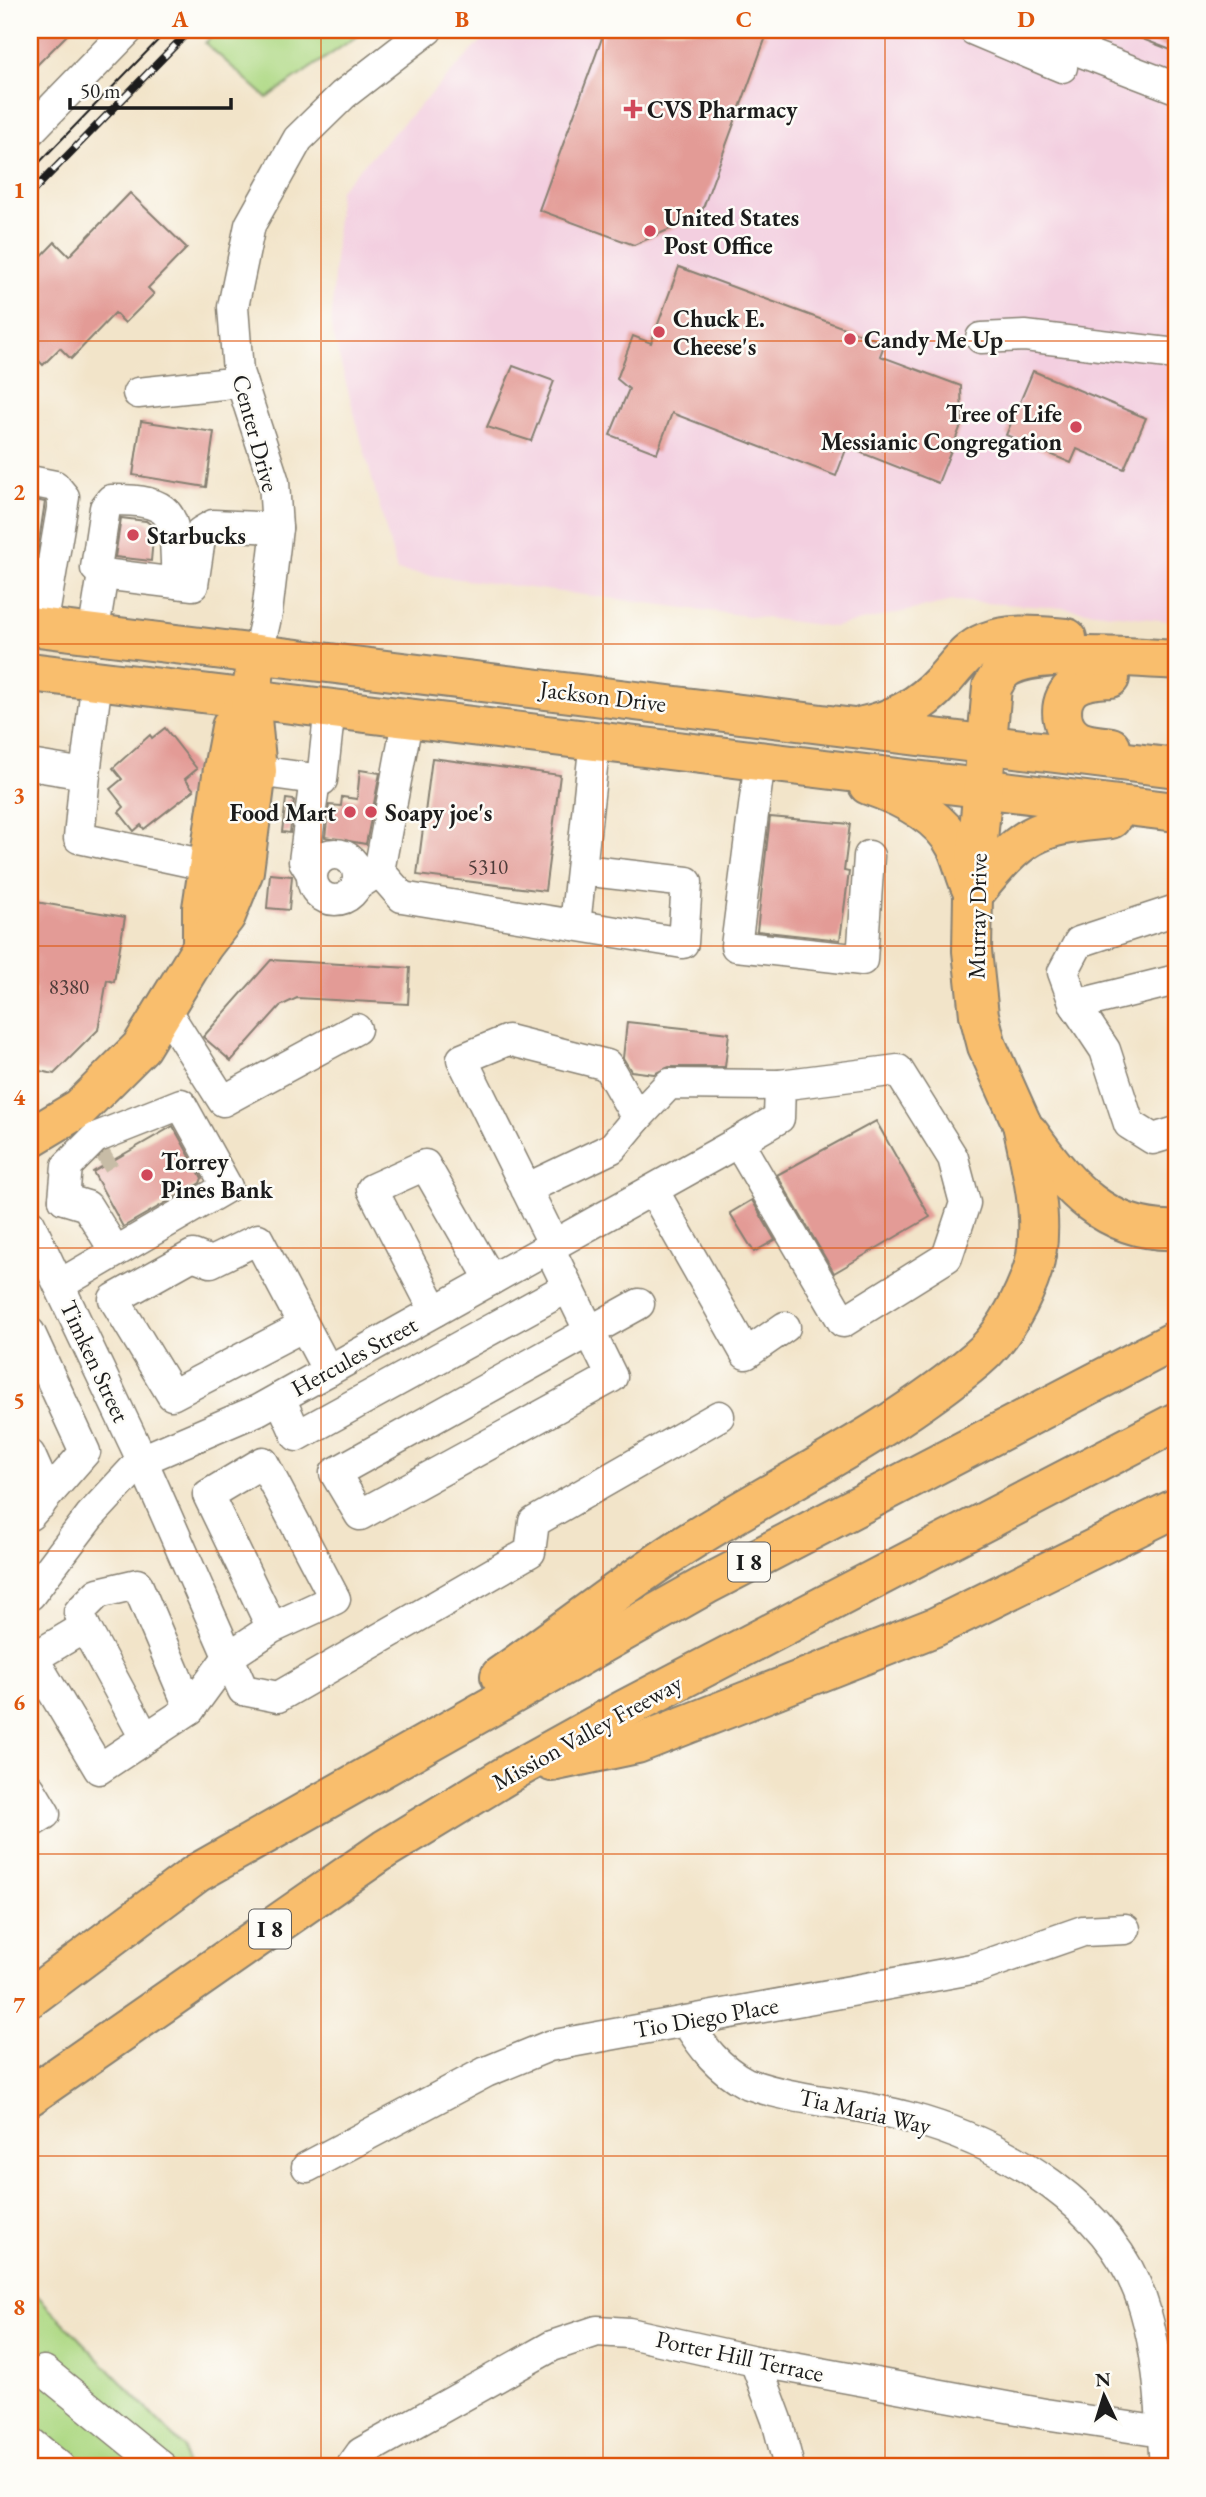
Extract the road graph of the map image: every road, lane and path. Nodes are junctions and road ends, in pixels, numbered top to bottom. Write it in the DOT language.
graph roads {
  1 [pos="128,30"];
  2 [pos="427,30"];
  3 [pos="974,30"];
  4 [pos="1059,46"];
  5 [pos="1176,88"];
  6 [pos="30,131"];
  7 [pos="981,338"];
  8 [pos="1176,354"];
  9 [pos="241,382"];
  10 [pos="138,393"];
  11 [pos="30,481"];
  12 [pos="277,528"];
  13 [pos="41,565"];
  14 [pos="103,574"];
  15 [pos="177,583"];
  16 [pos="36,626"];
  17 [pos="93,635"];
  18 [pos="258,653"];
  19 [pos="1176,653"];
  20 [pos="1176,660"];
  21 [pos="30,671"];
  22 [pos="1110,678"];
  23 [pos="97,680"];
  24 [pos="1176,683"];
  25 [pos="250,697"];
  26 [pos="330,707"];
  27 [pos="744,713"];
  28 [pos="408,716"];
  29 [pos="854,727"];
  30 [pos="595,740"];
  31 [pos="987,743"];
  32 [pos="1176,755"];
  33 [pos="760,760"];
  34 [pos="30,765"];
  35 [pos="817,766"];
  36 [pos="1176,768"];
  37 [pos="257,771"];
  38 [pos="85,774"];
  39 [pos="315,779"];
  40 [pos="983,788"];
  41 [pos="1176,812"];
  42 [pos="869,856"];
  43 [pos="210,866"];
  44 [pos="582,870"];
  45 [pos="367,878"];
  46 [pos="973,895"];
  47 [pos="1176,910"];
  48 [pos="575,925"];
  49 [pos="202,947"];
  50 [pos="1176,980"];
  51 [pos="1075,1005"];
  52 [pos="166,1011"];
  53 [pos="356,1029"];
  54 [pos="780,1085"];
  55 [pos="152,1117"];
  56 [pos="637,1118"];
  57 [pos="1022,1124"];
  58 [pos="1176,1132"];
  59 [pos="30,1138"];
  60 [pos="726,1149"];
  61 [pos="65,1188"];
  62 [pos="526,1189"];
  63 [pos="653,1190"];
  64 [pos="30,1222"];
  65 [pos="1176,1230"];
  66 [pos="551,1247"];
  67 [pos="116,1251"];
  68 [pos="37,1258"];
  69 [pos="491,1280"];
  70 [pos="58,1284"];
  71 [pos="568,1287"];
  72 [pos="114,1299"];
  73 [pos="639,1304"];
  74 [pos="435,1311"];
  75 [pos="75,1318"];
  76 [pos="304,1326"];
  77 [pos="785,1327"];
  78 [pos="590,1332"];
  79 [pos="30,1333"];
  80 [pos="1176,1340"];
  81 [pos="328,1371"];
  82 [pos="280,1398"];
  83 [pos="719,1416"];
  84 [pos="1176,1422"];
  85 [pos="30,1455"];
  86 [pos="142,1460"];
  87 [pos="1176,1508"];
  88 [pos="33,1509"];
  89 [pos="78,1532"];
  90 [pos="30,1595"];
  91 [pos="85,1627"];
  92 [pos="272,1628"];
  93 [pos="228,1657"];
  94 [pos="190,1709"];
  95 [pos="145,1738"];
  96 [pos="516,1770"];
  97 [pos="30,1788"];
  98 [pos="330,1798"];
  99 [pos="30,1823"];
  100 [pos="197,1873"];
  101 [pos="1125,1928"];
  102 [pos="30,1968"];
  103 [pos="30,1998"];
  104 [pos="686,2021"];
  105 [pos="30,2096"];
  106 [pos="307,2167"];
  107 [pos="1167,2360"];
  108 [pos="755,2361"];
  109 [pos="44,2371"];
  110 [pos="1162,2432"];
  111 [pos="30,2442"];
  112 [pos="60,2467"];
  113 [pos="162,2467"];
  114 [pos="351,2467"];
  115 [pos="789,2467"];
  116 [pos="1165,2467"];
  1 -- 6 [label="street"];
  2 -- 9 [label="street, Center Drive"];
  3 -- 4 [label="street"];
  4 -- 5 [label="street"];
  7 -- 8 [label="street"];
  9 -- 10 [label="street"];
  9 -- 12 [label="street, Center Drive"];
  11 -- 13 [label="street"];
  12 -- 15 [label="street"];
  12 -- 18 [label="street, Center Drive"];
  13 -- 16 [label="street"];
  14 -- 15 [label="street"];
  14 -- 15 [label="street"];
  14 -- 17 [label="street"];
  16 -- 17 [label="main road, Jackson Drive"];
  17 -- 18 [label="main road, Jackson Drive"];
  18 -- 25 [label="main road, Center Drive"];
  18 -- 27 [label="main road, Jackson Drive"];
  19 -- 29 [label="main road"];
  20 -- 31 [label="main road, Murray Drive"];
  21 -- 23 [label="main road, Jackson Drive"];
  22 -- 24 [label="main road, Murray Drive"];
  22 -- 31 [label="main road, Murray Drive"];
  22 -- 32 [label="main road"];
  23 -- 25 [label="main road, Jackson Drive"];
  23 -- 38 [label="street"];
  25 -- 26 [label="main road, Jackson Drive"];
  25 -- 37 [label="main road, Center Drive"];
  25 -- 43 [label="main road, Center Drive"];
  26 -- 28 [label="main road, Jackson Drive"];
  26 -- 39 [label="street"];
  27 -- 29 [label="main road, Jackson Drive"];
  27 -- 30 [label="main road"];
  28 -- 30 [label="main road, Jackson Drive"];
  28 -- 45 [label="street"];
  29 -- 31 [label="main road, Jackson Drive"];
  30 -- 33 [label="main road, Jackson Drive"];
  30 -- 44 [label="street"];
  31 -- 36 [label="main road, Jackson Drive"];
  31 -- 40 [label="main road, Murray Drive"];
  33 -- 35 [label="main road, Jackson Drive"];
  33 -- 42 [label="street"];
  34 -- 38 [label="street"];
  35 -- 40 [label="main road, Jackson Drive"];
  35 -- 46 [label="main road"];
  37 -- 39 [label="street"];
  37 -- 49 [label="main road, Center Drive"];
  38 -- 43 [label="street"];
  39 -- 45 [label="street"];
  40 -- 41 [label="main road, Jackson Drive"];
  40 -- 46 [label="main road, Murray Drive"];
  41 -- 46 [label="main road"];
  43 -- 49 [label="main road, Center Drive"];
  44 -- 48 [label="street"];
  44 -- 48 [label="street"];
  45 -- 48 [label="street"];
  46 -- 57 [label="main road, Murray Drive"];
  47 -- 51 [label="street"];
  49 -- 52 [label="main road, Center Drive"];
  50 -- 51 [label="street"];
  51 -- 58 [label="street"];
  52 -- 53 [label="street"];
  52 -- 59 [label="main road, Center Drive"];
  54 -- 56 [label="street"];
  54 -- 60 [label="street, Hercules Street"];
  54 -- 60 [label="street"];
  55 -- 61 [label="street"];
  55 -- 61 [label="street"];
  55 -- 67 [label="street"];
  56 -- 62 [label="street"];
  56 -- 62 [label="street"];
  57 -- 65 [label="main road"];
  57 -- 98 [label="main road"];
  60 -- 63 [label="street, Hercules Street"];
  61 -- 64 [label="street"];
  61 -- 67 [label="street"];
  62 -- 66 [label="street"];
  63 -- 66 [label="street, Hercules Street"];
  63 -- 77 [label="street"];
  64 -- 68 [label="street, Timken Street"];
  66 -- 69 [label="street, Hercules Street"];
  66 -- 71 [label="street"];
  67 -- 70 [label="street"];
  68 -- 70 [label="street, Timken Street"];
  69 -- 74 [label="street, Hercules Street"];
  69 -- 74 [label="street"];
  70 -- 75 [label="street, Timken Street"];
  71 -- 78 [label="street"];
  71 -- 82 [label="street"];
  72 -- 75 [label="street"];
  72 -- 76 [label="street"];
  72 -- 76 [label="street"];
  73 -- 78 [label="street"];
  74 -- 81 [label="street, Hercules Street"];
  75 -- 86 [label="street, Timken Street"];
  76 -- 81 [label="street"];
  78 -- 78 [label="street"];
  79 -- 88 [label="street"];
  80 -- 98 [label="main road, I 8"];
  81 -- 82 [label="street, Hercules Street"];
  82 -- 86 [label="street, Hercules Street"];
  83 -- 93 [label="street, Timken Street"];
  84 -- 96 [label="main road, Mission Valley Freeway / I 8"];
  85 -- 88 [label="street"];
  86 -- 89 [label="street, Hercules Street"];
  86 -- 93 [label="street, Timken Street"];
  87 -- 96 [label="main road"];
  88 -- 89 [label="street"];
  89 -- 90 [label="street, Hercules Street"];
  91 -- 94 [label="street"];
  91 -- 95 [label="street"];
  91 -- 95 [label="street"];
  92 -- 92 [label="street"];
  92 -- 93 [label="street"];
  93 -- 94 [label="street"];
  94 -- 95 [label="street"];
  96 -- 105 [label="main road, Mission Valley Freeway / I 8"];
  97 -- 99 [label="street"];
  98 -- 100 [label="main road, I 8"];
  100 -- 102 [label="main road"];
  100 -- 103 [label="main road, I 8"];
  101 -- 104 [label="street, Tio Diego Place"];
  104 -- 106 [label="street, Tio Diego Place"];
  104 -- 107 [label="street, Tia Maria Way"];
  107 -- 110 [label="street, Tia Maria Way"];
  108 -- 110 [label="street, Porter Hill Terrace"];
  108 -- 114 [label="street, Porter Hill Terrace"];
  108 -- 115 [label="street"];
  109 -- 113 [label="street"];
  110 -- 116 [label="street, Tia Maria Way"];
  111 -- 112 [label="street"];
}
